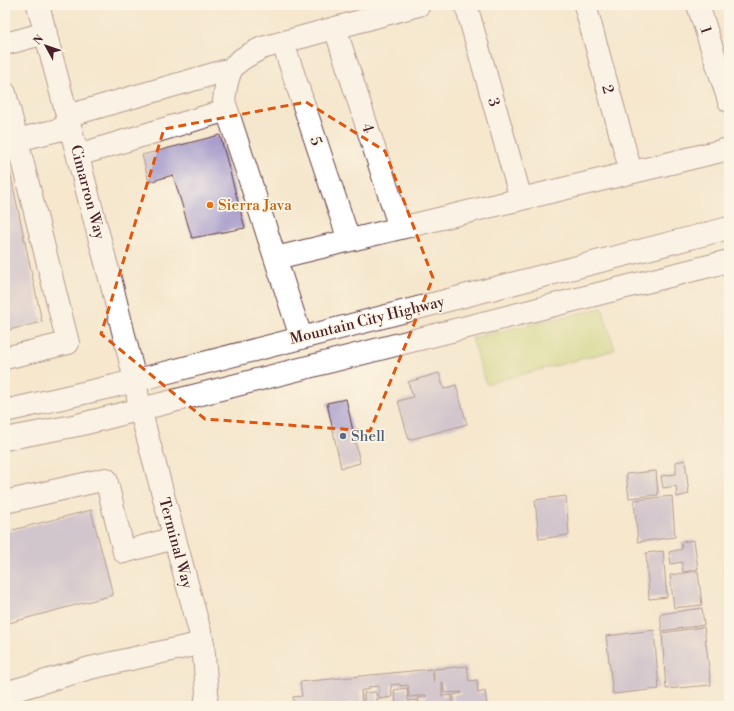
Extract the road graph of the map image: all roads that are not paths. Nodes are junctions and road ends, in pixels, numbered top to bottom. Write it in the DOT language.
graph roads {
  1 [pos="38,5"];
  2 [pos="419,5"];
  3 [pos="466,5"];
  4 [pos="585,5"];
  5 [pos="698,5"];
  6 [pos="335,28"];
  7 [pos="46,33"];
  8 [pos="283,43"];
  9 [pos="5,44"];
  10 [pos="231,69"];
  11 [pos="5,93"];
  12 [pos="729,101"];
  13 [pos="227,110"];
  14 [pos="69,121"];
  15 [pos="17,140"];
  16 [pos="729,149"];
  17 [pos="78,155"];
  18 [pos="631,172"];
  19 [pos="521,199"];
  20 [pos="400,228"];
  21 [pos="729,228"];
  22 [pos="349,240"];
  23 [pos="276,258"];
  24 [pos="729,261"];
  25 [pos="301,337"];
  26 [pos="5,358"];
  27 [pos="135,380"];
  28 [pos="140,409"];
  29 [pos="5,411"];
  30 [pos="5,439"];
  31 [pos="5,502"];
  32 [pos="174,538"];
  33 [pos="202,643"];
  34 [pos="5,693"];
  35 [pos="205,706"];
  1 -- 7 [label="main road, Cimarron Way"];
  2 -- 6 [label="main road"];
  3 -- 19 [label="main road, 3"];
  4 -- 18 [label="main road, 2"];
  5 -- 12 [label="main road, 1"];
  6 -- 8 [label="main road"];
  6 -- 20 [label="main road, 4"];
  7 -- 9 [label="main road"];
  7 -- 14 [label="main road, Cimarron Way"];
  8 -- 10 [label="main road"];
  8 -- 22 [label="main road, 5"];
  10 -- 13 [label="main road"];
  10 -- 14 [label="main road"];
  11 -- 15 [label="main road"];
  13 -- 17 [label="main road"];
  13 -- 23 [label="main road"];
  14 -- 15 [label="main road"];
  14 -- 17 [label="main road, Cimarron Way"];
  15 -- 26 [label="main road"];
  16 -- 18 [label="main road"];
  17 -- 27 [label="main road, Cimarron Way"];
  18 -- 19 [label="main road"];
  19 -- 20 [label="main road"];
  20 -- 22 [label="main road"];
  21 -- 25 [label="main road, Mountain City Highway"];
  22 -- 23 [label="main road"];
  23 -- 25 [label="main road"];
  24 -- 28 [label="main road, Mountain City Highway"];
  25 -- 27 [label="main road, Mountain City Highway"];
  27 -- 28 [label="main road, Terminal Way"];
  27 -- 29 [label="main road, Mountain City Highway"];
  28 -- 30 [label="main road, Mountain City Highway"];
  28 -- 32 [label="main road, Terminal Way"];
  31 -- 32 [label="main road"];
  32 -- 33 [label="main road, Terminal Way"];
  33 -- 34 [label="main road"];
  33 -- 35 [label="main road, Terminal Way"];
}
